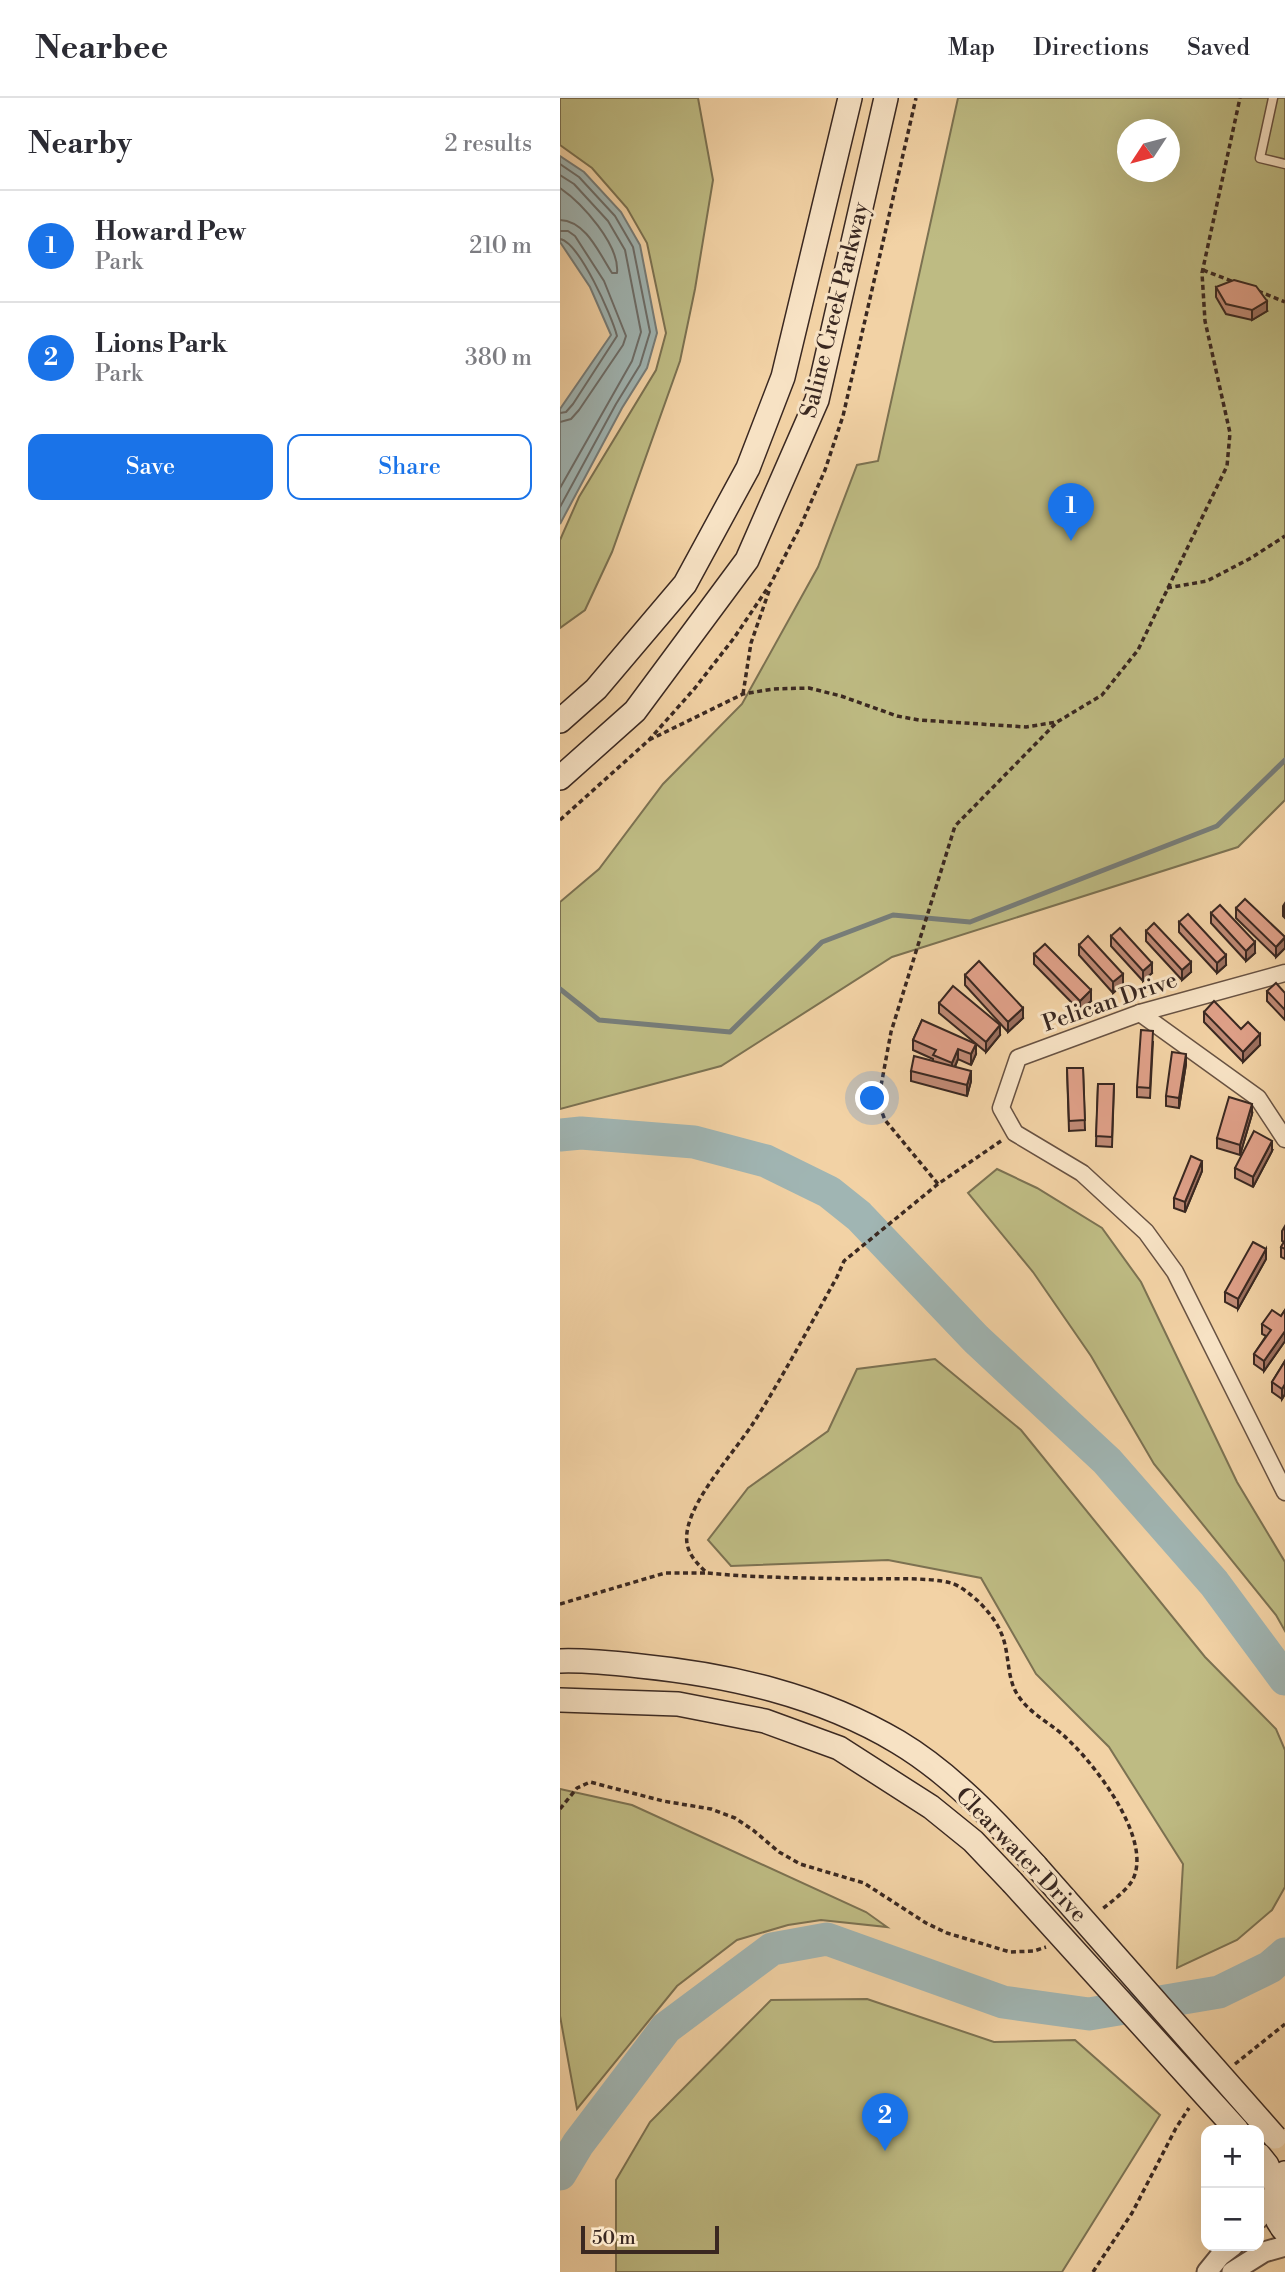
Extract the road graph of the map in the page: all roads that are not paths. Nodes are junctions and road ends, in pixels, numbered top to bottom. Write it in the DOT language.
graph roads {
  1 [pos="850,98"];
  2 [pos="886,98"];
  3 [pos="1273,98"];
  4 [pos="1285,164"];
  5 [pos="560,721"];
  6 [pos="560,778"];
  7 [pos="1285,973"];
  8 [pos="1140,1013"];
  9 [pos="1285,1139"];
  10 [pos="1285,1492"];
  11 [pos="560,1661"];
  12 [pos="560,1700"];
  13 [pos="1232,2125"];
  14 [pos="1280,2141"];
  15 [pos="1264,2161"];
  16 [pos="1278,2185"];
  17 [pos="1264,2209"];
  18 [pos="1285,2231"];
  19 [pos="1285,2246"];
  20 [pos="1226,2251"];
  21 [pos="1207,2272"];
  22 [pos="1232,2272"];
  1 -- 5 [label="main road, Saline Creek Parkway"];
  2 -- 6 [label="main road, Saline Creek Parkway"];
  3 -- 4 [label="lane"];
  7 -- 8 [label="street, Pelican Drive"];
  8 -- 9 [label="street"];
  8 -- 10 [label="street, Pelican Drive"];
  11 -- 14 [label="main road, Clearwater Drive, bridge"];
  12 -- 13 [label="main road, Clearwater Drive, bridge"];
  15 -- 16 [label="main road"];
  16 -- 17 [label="street"];
  16 -- 18 [label="main road"];
  19 -- 22 [label="street"];
  20 -- 21 [label="street"];
}
